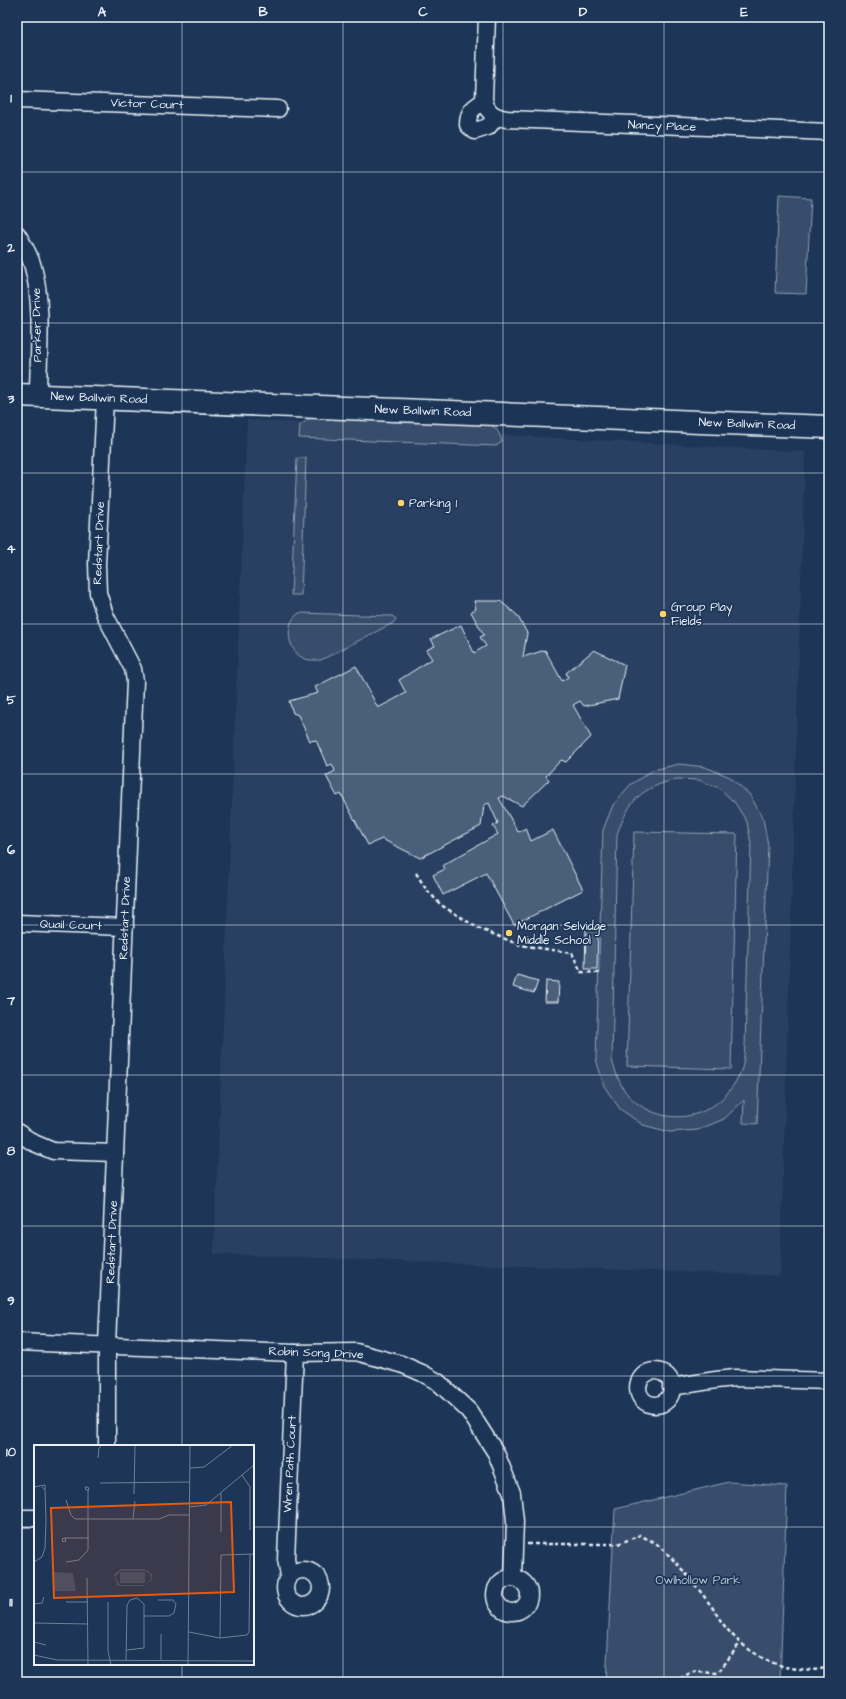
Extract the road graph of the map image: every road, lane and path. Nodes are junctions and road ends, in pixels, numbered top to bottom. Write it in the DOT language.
graph roads {
  1 [pos="487,17"];
  2 [pos="17,100"];
  3 [pos="484,101"];
  4 [pos="278,109"];
  5 [pos="496,117"];
  6 [pos="829,132"];
  7 [pos="17,234"];
  8 [pos="27,395"];
  9 [pos="105,399"];
  10 [pos="829,427"];
  11 [pos="416,873"];
  12 [pos="17,923"];
  13 [pos="124,927"];
  14 [pos="599,973"];
  15 [pos="17,1132"];
  16 [pos="116,1153"];
  17 [pos="17,1342"];
  18 [pos="107,1345"];
  19 [pos="295,1353"];
  20 [pos="829,1381"];
  21 [pos="671,1387"];
  22 [pos="107,1445"];
  23 [pos="17,1518"];
  24 [pos="34,1518"];
  25 [pos="515,1544"];
  26 [pos="289,1576"];
  27 [pos="513,1578"];
  28 [pos="740,1643"];
  29 [pos="829,1666"];
  30 [pos="674,1682"];
  1 -- 3 [label="street"];
  2 -- 4 [label="street, Victor Court"];
  3 -- 5 [label="street"];
  3 -- 5 [label="street"];
  5 -- 6 [label="street, Nancy Place"];
  7 -- 8 [label="street, Parker Drive"];
  8 -- 9 [label="main road, New Ballwin Road"];
  9 -- 10 [label="main road, New Ballwin Road"];
  9 -- 13 [label="street, Redstart Drive"];
  11 -- 14 [label="path"];
  12 -- 13 [label="street, Quail Court"];
  13 -- 16 [label="street, Redstart Drive"];
  15 -- 16 [label="street"];
  16 -- 18 [label="street, Redstart Drive"];
  17 -- 18 [label="street, Robin Song Drive"];
  18 -- 19 [label="street, Robin Song Drive"];
  18 -- 22 [label="street, Redstart Drive"];
  19 -- 25 [label="street, Robin Song Drive"];
  19 -- 26 [label="street, Wren Path Court"];
  20 -- 21 [label="street"];
  23 -- 24 [label="street"];
  25 -- 27 [label="street, Robin Song Drive"];
  25 -- 28 [label="path"];
  28 -- 29 [label="path"];
  28 -- 30 [label="path"];
}
